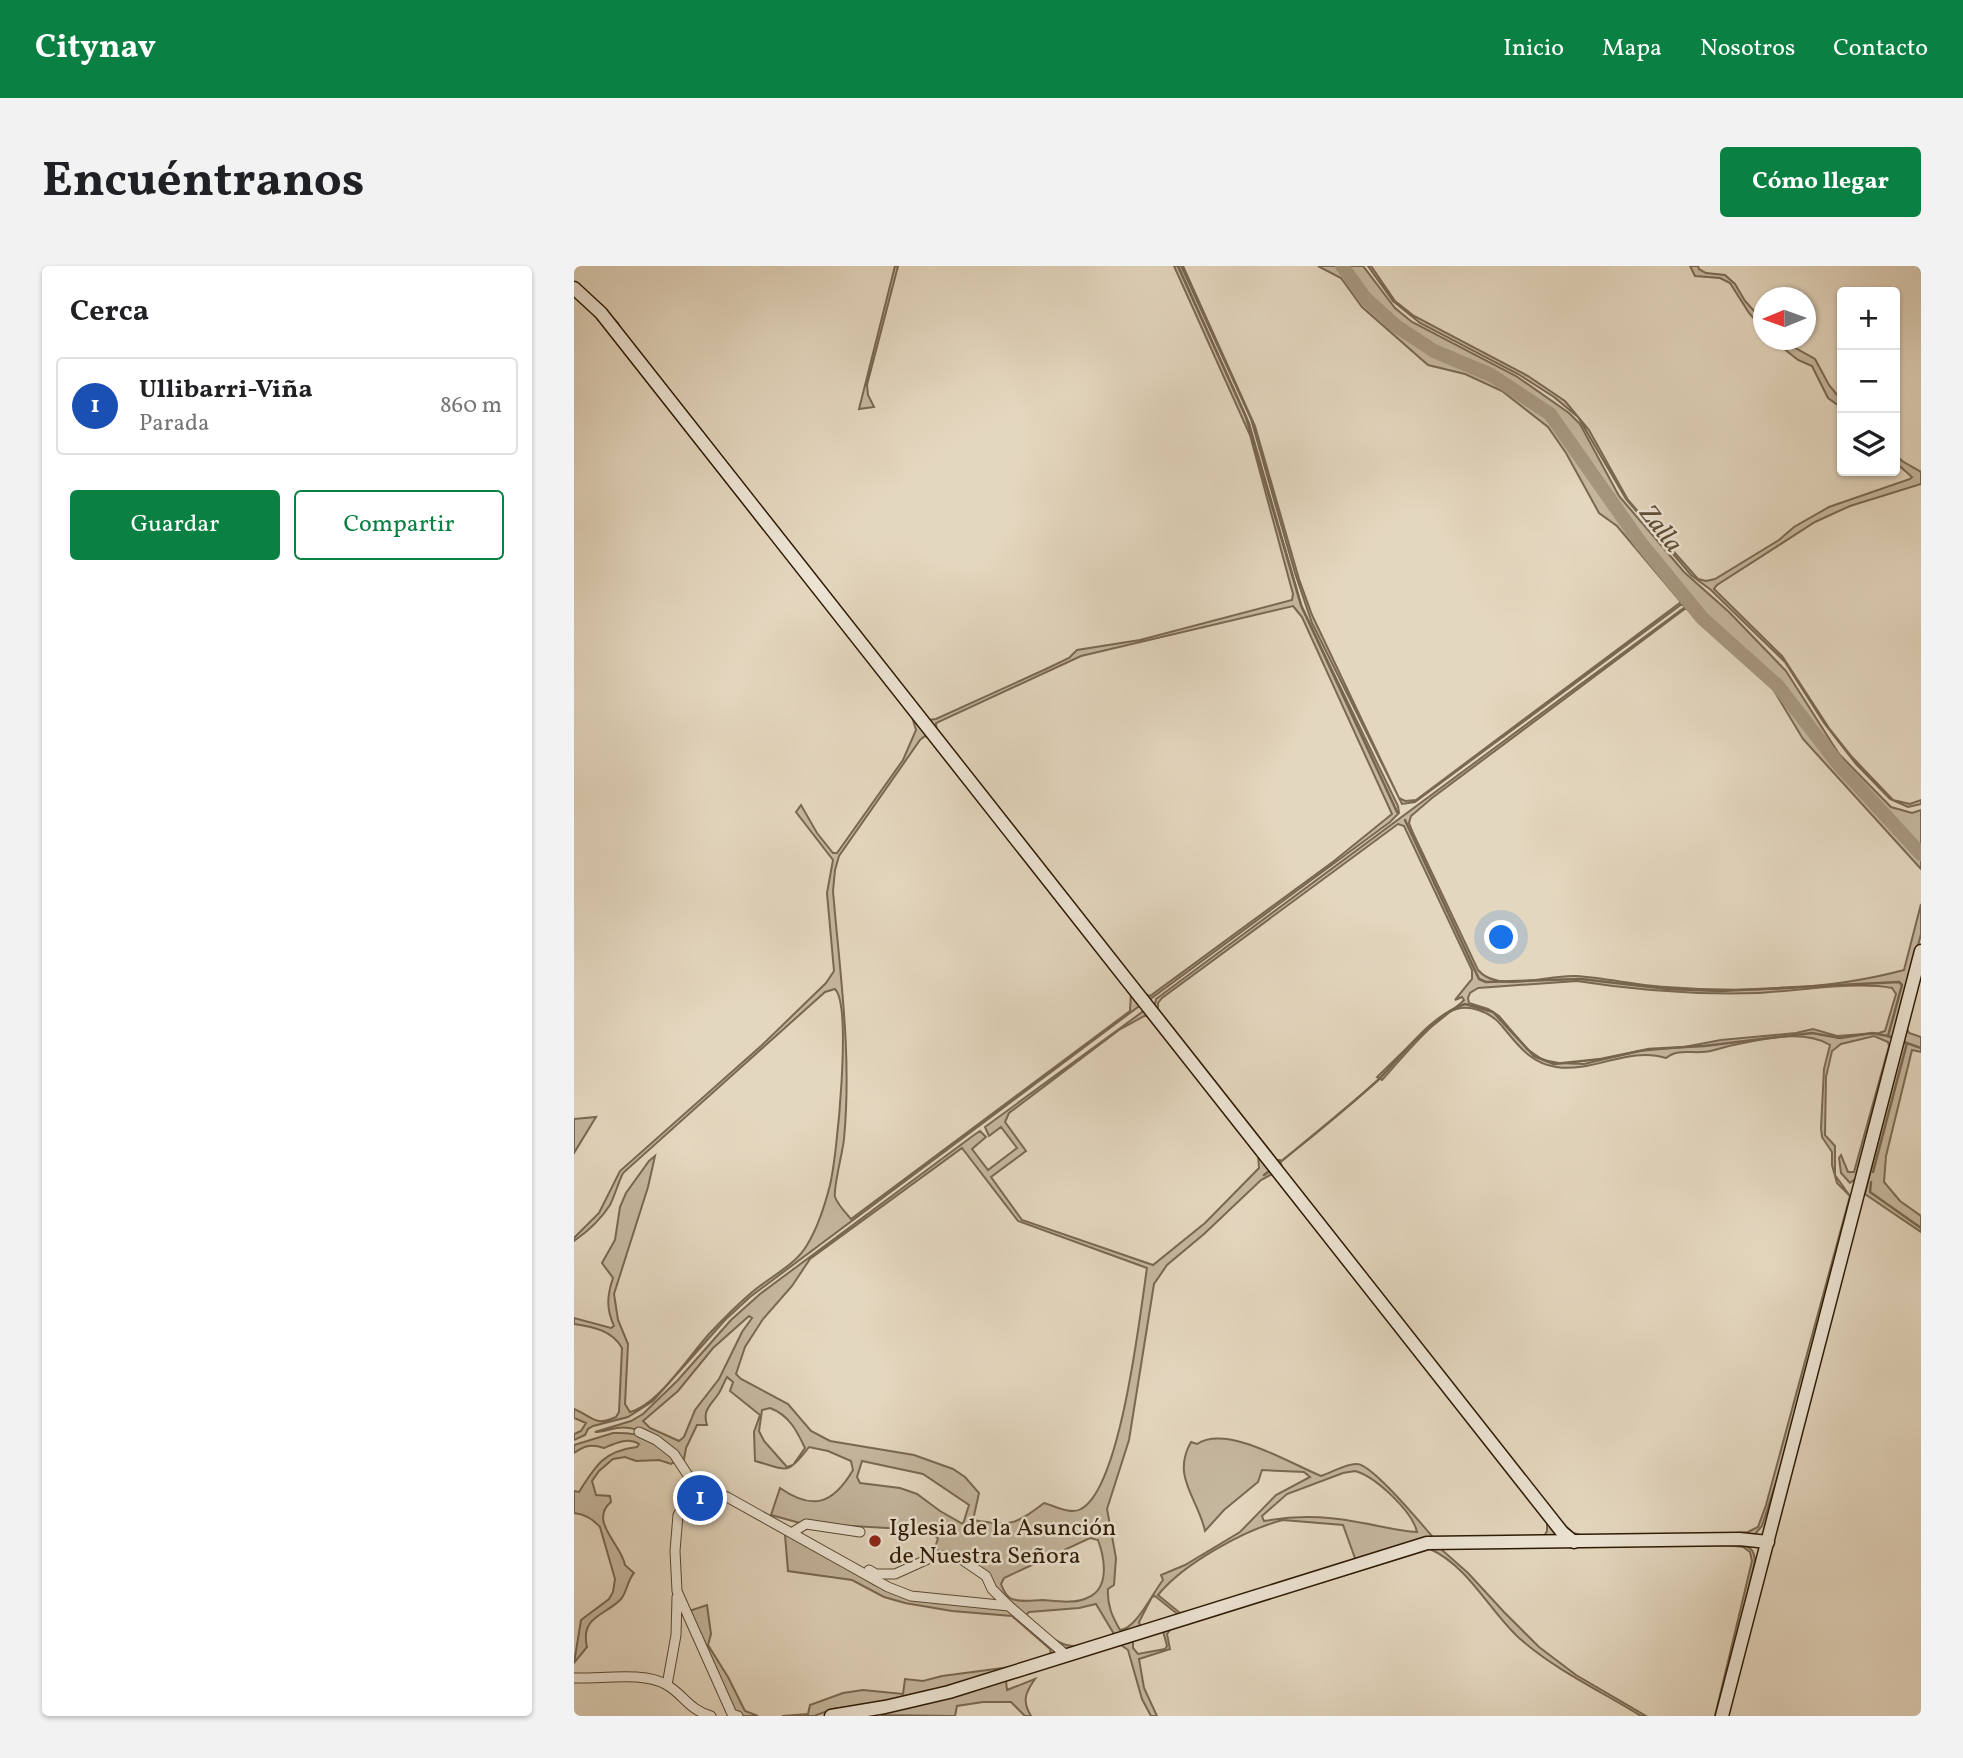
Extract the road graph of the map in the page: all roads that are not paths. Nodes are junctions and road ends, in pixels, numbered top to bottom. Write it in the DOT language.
graph roads {
  1 [pos="574,288"];
  2 [pos="1921,951"];
  3 [pos="639,1432"];
  4 [pos="695,1486"];
  5 [pos="793,1532"];
  6 [pos="860,1532"];
  7 [pos="807,1541"];
  8 [pos="1574,1542"];
  9 [pos="1768,1542"];
  10 [pos="677,1591"];
  11 [pos="1009,1606"];
  12 [pos="1066,1655"];
  13 [pos="575,1678"];
  14 [pos="667,1685"];
  15 [pos="1723,1713"];
  16 [pos="731,1715"];
  17 [pos="711,1716"];
  18 [pos="831,1716"];
  1 -- 8 [label="street"];
  2 -- 9 [label="street"];
  3 -- 4 [label="street"];
  4 -- 5 [label="street"];
  4 -- 10 [label="street"];
  5 -- 6 [label="street"];
  5 -- 7 [label="street"];
  7 -- 11 [label="street"];
  7 -- 11 [label="street"];
  8 -- 9 [label="street"];
  8 -- 12 [label="street"];
  9 -- 15 [label="street"];
  10 -- 14 [label="street"];
  10 -- 16 [label="street"];
  11 -- 12 [label="street"];
  12 -- 18 [label="street"];
  13 -- 14 [label="street"];
  14 -- 17 [label="street"];
}
